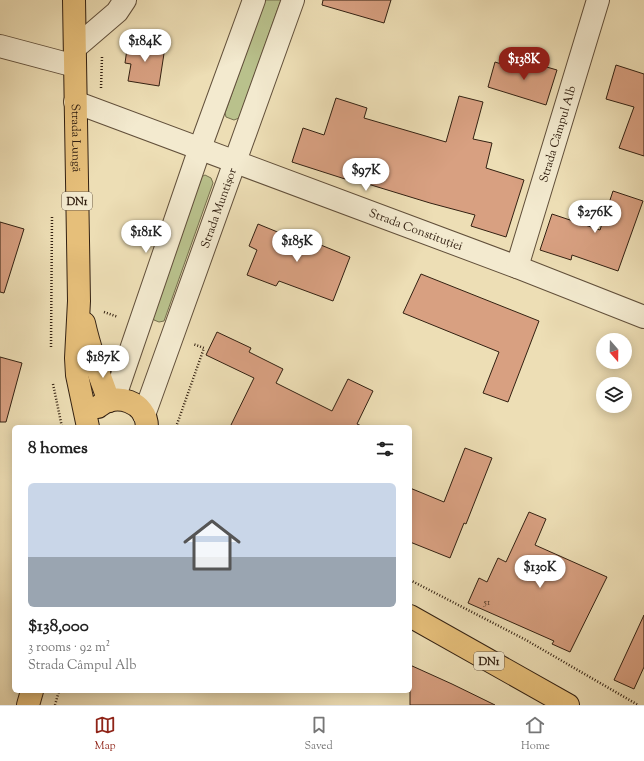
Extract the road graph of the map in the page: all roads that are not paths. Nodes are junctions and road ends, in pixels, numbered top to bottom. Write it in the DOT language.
graph roads {
  1 [pos="74,0"];
  2 [pos="125,0"];
  3 [pos="254,0"];
  4 [pos="293,0"];
  5 [pos="598,0"];
  6 [pos="0,46"];
  7 [pos="75,57"];
  8 [pos="75,102"];
  9 [pos="200,148"];
  10 [pos="235,161"];
  11 [pos="517,267"];
  12 [pos="79,300"];
  13 [pos="644,317"];
  14 [pos="112,400"];
  15 [pos="146,421"];
  16 [pos="89,425"];
  17 [pos="89,425"];
  18 [pos="412,617"];
  19 [pos="31,693"];
  20 [pos="28,705"];
  21 [pos="568,705"];
  1 -- 7 [label="main road, Strada Lungă / DN1"];
  2 -- 7 [label="street"];
  3 -- 9 [label="street"];
  4 -- 10 [label="street, Strada Muntișor"];
  5 -- 11 [label="street, Strada Câmpul Alb"];
  6 -- 7 [label="street"];
  7 -- 8 [label="main road, Strada Lungă / DN1"];
  8 -- 9 [label="street, Strada Constituției"];
  8 -- 12 [label="main road, Strada Lungă / DN1"];
  9 -- 10 [label="street, Strada Constituției"];
  9 -- 14 [label="street"];
  10 -- 11 [label="street, Strada Constituției"];
  10 -- 15 [label="street, Strada Muntișor"];
  11 -- 13 [label="street, Strada Constituției"];
  12 -- 14 [label="main road, Strada Lungă / DN1"];
  12 -- 16 [label="main road, Strada Lungă / DN1"];
  14 -- 15 [label="main road"];
  14 -- 17 [label="main road, DN1"];
  18 -- 21 [label="main road, DN1"];
  19 -- 20 [label="main road"];
}
